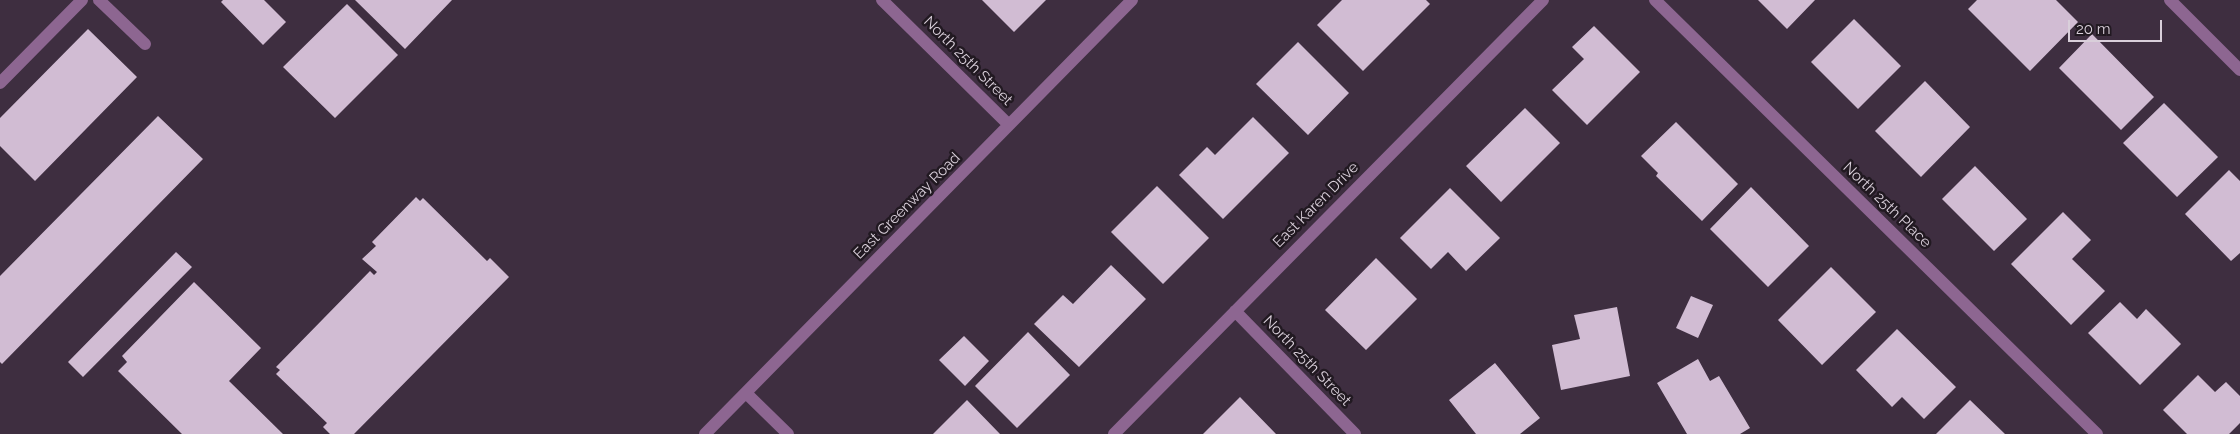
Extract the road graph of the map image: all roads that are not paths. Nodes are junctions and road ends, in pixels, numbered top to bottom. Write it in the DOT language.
graph roads {
  1 [pos="82,0"];
  2 [pos="99,0"];
  3 [pos="882,0"];
  4 [pos="1132,0"];
  5 [pos="1542,0"];
  6 [pos="1655,0"];
  7 [pos="2170,0"];
  8 [pos="145,44"];
  9 [pos="2240,70"];
  10 [pos="0,83"];
  11 [pos="1009,125"];
  12 [pos="1235,311"];
  13 [pos="746,393"];
  14 [pos="705,434"];
  15 [pos="788,434"];
  16 [pos="1114,434"];
  17 [pos="1355,434"];
  18 [pos="2097,434"];
  1 -- 10 [label="street"];
  2 -- 8 [label="street"];
  3 -- 11 [label="street, North 25th Street"];
  4 -- 11 [label="street, East Greenway Road"];
  5 -- 12 [label="street, East Karen Drive"];
  6 -- 18 [label="street, North 25th Place"];
  7 -- 9 [label="street"];
  11 -- 13 [label="street, East Greenway Road"];
  12 -- 16 [label="street, East Karen Drive"];
  12 -- 17 [label="street, North 25th Street"];
  13 -- 14 [label="street, East Greenway Road"];
  13 -- 15 [label="street"];
}
